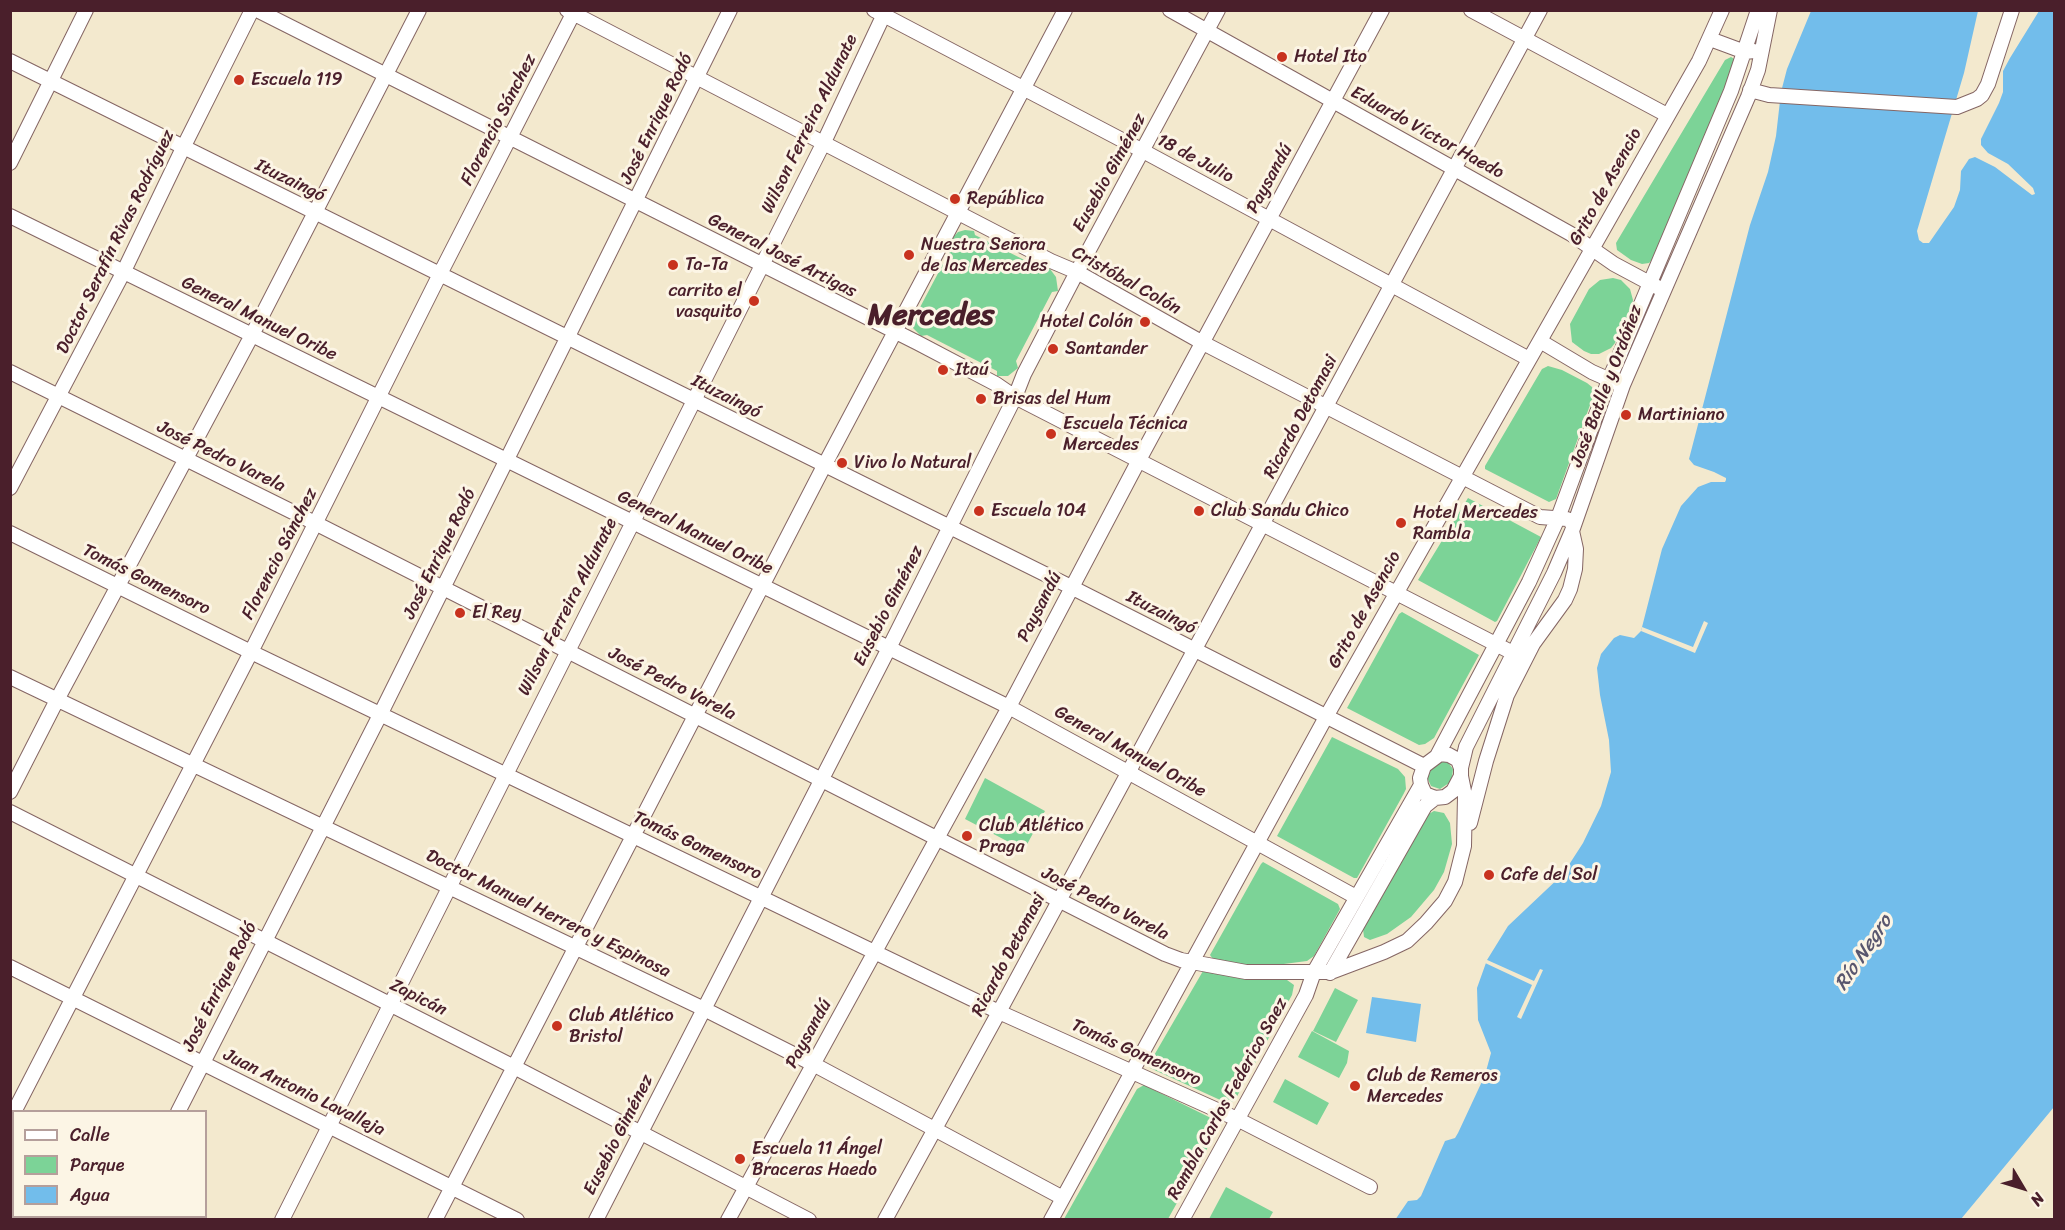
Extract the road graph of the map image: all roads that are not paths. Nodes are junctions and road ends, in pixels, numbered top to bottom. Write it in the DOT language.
graph roads {
  1 [pos="87,10"];
  2 [pos="254,10"];
  3 [pos="419,10"];
  4 [pos="730,10"];
  5 [pos="1065,10"];
  6 [pos="1170,10"];
  7 [pos="1218,10"];
  8 [pos="1382,10"];
  9 [pos="1471,10"];
  10 [pos="1540,10"];
  11 [pos="1722,10"];
  12 [pos="1758,10"];
  13 [pos="1770,10"];
  14 [pos="2012,10"];
  15 [pos="572,12"];
  16 [pos="881,12"];
  17 [pos="1207,31"];
  18 [pos="1524,39"];
  19 [pos="1710,39"];
  20 [pos="1762,51"];
  21 [pos="1745,52"];
  22 [pos="10,62"];
  23 [pos="385,76"];
  24 [pos="698,77"];
  25 [pos="51,82"];
  26 [pos="1023,88"];
  27 [pos="1750,90"];
  28 [pos="1333,101"];
  29 [pos="1667,115"];
  30 [pos="510,139"];
  31 [pos="824,142"];
  32 [pos="183,147"];
  33 [pos="1143,151"];
  34 [pos="10,163"];
  35 [pos="1454,169"];
  36 [pos="636,202"];
  37 [pos="958,212"];
  38 [pos="315,213"];
  39 [pos="10,216"];
  40 [pos="1269,219"];
  41 [pos="977,223"];
  42 [pos="948,232"];
  43 [pos="1592,248"];
  44 [pos="1051,261"];
  45 [pos="760,265"];
  46 [pos="1077,272"];
  47 [pos="123,273"];
  48 [pos="440,274"];
  49 [pos="1651,284"];
  50 [pos="1392,285"];
  51 [pos="1665,291"];
  52 [pos="1066,294"];
  53 [pos="903,314"];
  54 [pos="894,333"];
  55 [pos="252,335"];
  56 [pos="567,338"];
  57 [pos="1540,341"];
  58 [pos="918,343"];
  59 [pos="1203,344"];
  60 [pos="1529,359"];
  61 [pos="10,372"];
  62 [pos="1024,374"];
  63 [pos="1609,380"];
  64 [pos="996,384"];
  65 [pos="1623,385"];
  66 [pos="59,396"];
  67 [pos="1015,397"];
  68 [pos="379,398"];
  69 [pos="693,400"];
  70 [pos="1327,407"];
  71 [pos="185,459"];
  72 [pos="1139,460"];
  73 [pos="507,461"];
  74 [pos="824,466"];
  75 [pos="1461,477"];
  76 [pos="10,488"];
  77 [pos="1540,517"];
  78 [pos="1558,518"];
  79 [pos="632,522"];
  80 [pos="315,523"];
  81 [pos="1263,524"];
  82 [pos="949,527"];
  83 [pos="1571,532"];
  84 [pos="10,533"];
  85 [pos="1551,533"];
  86 [pos="118,586"];
  87 [pos="764,586"];
  88 [pos="1071,587"];
  89 [pos="444,589"];
  90 [pos="1396,592"];
  91 [pos="1497,644"];
  92 [pos="889,648"];
  93 [pos="1195,650"];
  94 [pos="567,651"];
  95 [pos="251,652"];
  96 [pos="1514,653"];
  97 [pos="10,677"];
  98 [pos="58,699"];
  99 [pos="1009,707"];
  100 [pos="381,713"];
  101 [pos="696,716"];
  102 [pos="1326,717"];
  103 [pos="1437,756"];
  104 [pos="193,764"];
  105 [pos="1424,766"];
  106 [pos="1128,772"];
  107 [pos="1461,772"];
  108 [pos="504,774"];
  109 [pos="820,780"];
  110 [pos="1420,785"];
  111 [pos="10,792"];
  112 [pos="1435,798"];
  113 [pos="10,812"];
  114 [pos="323,825"];
  115 [pos="634,836"];
  116 [pos="936,839"];
  117 [pos="1257,842"];
  118 [pos="1464,846"];
  119 [pos="136,875"];
  120 [pos="449,885"];
  121 [pos="762,896"];
  122 [pos="1356,897"];
  123 [pos="1059,901"];
  124 [pos="265,941"];
  125 [pos="577,948"];
  126 [pos="874,952"];
  127 [pos="1191,962"];
  128 [pos="10,967"];
  129 [pos="1314,972"];
  130 [pos="1331,972"];
  131 [pos="1306,995"];
  132 [pos="73,998"];
  133 [pos="390,1004"];
  134 [pos="704,1009"];
  135 [pos="999,1012"];
  136 [pos="202,1063"];
  137 [pos="813,1064"];
  138 [pos="514,1067"];
  139 [pos="1131,1071"];
  140 [pos="15,1110"];
  141 [pos="179,1110"];
  142 [pos="1237,1119"];
  143 [pos="329,1126"];
  144 [pos="934,1128"];
  145 [pos="641,1132"];
  146 [pos="745,1186"];
  147 [pos="452,1187"];
  148 [pos="1370,1187"];
  149 [pos="1063,1198"];
  150 [pos="282,1220"];
  151 [pos="435,1220"];
  152 [pos="517,1220"];
  153 [pos="596,1220"];
  154 [pos="728,1220"];
  155 [pos="809,1220"];
  156 [pos="885,1220"];
  157 [pos="1051,1220"];
  158 [pos="1182,1220"];
  1 -- 25 [label="street"];
  2 -- 23 [label="street, General José Artigas"];
  2 -- 32 [label="street, Doctor Serafín Rivas Rodríguez"];
  3 -- 23 [label="street"];
  4 -- 24 [label="street, José Enrique Rodó"];
  5 -- 26 [label="street"];
  6 -- 17 [label="street, Eduardo Víctor Haedo"];
  7 -- 17 [label="street, Eusebio Giménez"];
  8 -- 28 [label="street, Paysandú"];
  9 -- 18 [label="street"];
  10 -- 18 [label="street, Ricardo Detomasi"];
  11 -- 19 [label="street, Grito de Asencio"];
  12 -- 21 [label="street"];
  13 -- 20 [label="street, José Batlle y Ordóñez"];
  14 -- 27 [label="street"];
  15 -- 24 [label="street, Cristóbal Colón"];
  15 -- 30 [label="street, Florencio Sánchez"];
  16 -- 26 [label="street, 18 de Julio"];
  16 -- 31 [label="street, Wilson Ferreira Aldunate"];
  17 -- 28 [label="street, Eduardo Víctor Haedo"];
  17 -- 33 [label="street, Eusebio Giménez"];
  18 -- 29 [label="street"];
  18 -- 35 [label="street, Ricardo Detomasi"];
  19 -- 21 [label="street"];
  19 -- 29 [label="street, Grito de Asencio"];
  20 -- 21 [label="street"];
  20 -- 27 [label="street, José Batlle y Ordóñez"];
  21 -- 49 [label="street"];
  22 -- 25 [label="street, Ituzaingó"];
  23 -- 30 [label="street, General José Artigas"];
  23 -- 38 [label="street"];
  24 -- 31 [label="street, Cristóbal Colón"];
  24 -- 36 [label="street, José Enrique Rodó"];
  25 -- 32 [label="street, Ituzaingó"];
  25 -- 34 [label="street"];
  26 -- 33 [label="street, 18 de Julio"];
  26 -- 37 [label="street"];
  27 -- 51 [label="street, José Batlle y Ordóñez"];
  28 -- 35 [label="street, Eduardo Víctor Haedo"];
  28 -- 40 [label="street, Paysandú"];
  29 -- 43 [label="street, Grito de Asencio"];
  30 -- 36 [label="street, General José Artigas"];
  30 -- 48 [label="street, Florencio Sánchez"];
  31 -- 37 [label="street, Cristóbal Colón"];
  31 -- 45 [label="street, Wilson Ferreira Aldunate"];
  32 -- 38 [label="street, Ituzaingó"];
  32 -- 47 [label="street, Doctor Serafín Rivas Rodríguez"];
  33 -- 40 [label="street, 18 de Julio"];
  33 -- 46 [label="street, Eusebio Giménez"];
  35 -- 43 [label="street, Eduardo Víctor Haedo"];
  35 -- 50 [label="street, Ricardo Detomasi"];
  36 -- 45 [label="street, General José Artigas"];
  36 -- 56 [label="street, José Enrique Rodó"];
  37 -- 41 [label="street, Cristóbal Colón"];
  37 -- 42 [label="street"];
  38 -- 48 [label="street, Ituzaingó"];
  38 -- 55 [label="street"];
  39 -- 47 [label="street, General Manuel Oribe"];
  40 -- 50 [label="street, 18 de Julio"];
  40 -- 59 [label="street, Paysandú"];
  41 -- 42 [label="street"];
  41 -- 44 [label="street, Cristóbal Colón"];
  42 -- 53 [label="street"];
  43 -- 49 [label="street, Eduardo Víctor Haedo"];
  43 -- 57 [label="street, Grito de Asencio"];
  44 -- 46 [label="street, Cristóbal Colón"];
  44 -- 52 [label="street"];
  45 -- 54 [label="street, General José Artigas"];
  45 -- 69 [label="street, Wilson Ferreira Aldunate"];
  46 -- 52 [label="street, Eusebio Giménez"];
  46 -- 59 [label="street, Cristóbal Colón"];
  47 -- 55 [label="street, General Manuel Oribe"];
  47 -- 66 [label="street, Doctor Serafín Rivas Rodríguez"];
  48 -- 56 [label="street, Ituzaingó"];
  48 -- 68 [label="street, Florencio Sánchez"];
  49 -- 51 [label="street, Eduardo Víctor Haedo"];
  49 -- 63 [label="street"];
  50 -- 60 [label="street, 18 de Julio"];
  50 -- 70 [label="street, Ricardo Detomasi"];
  51 -- 65 [label="street, José Batlle y Ordóñez"];
  52 -- 62 [label="street, Eusebio Giménez"];
  53 -- 54 [label="street"];
  53 -- 58 [label="street"];
  54 -- 58 [label="street, General José Artigas"];
  54 -- 74 [label="street"];
  55 -- 68 [label="street, General Manuel Oribe"];
  55 -- 71 [label="street"];
  56 -- 69 [label="street, Ituzaingó"];
  56 -- 73 [label="street, José Enrique Rodó"];
  57 -- 60 [label="street, Grito de Asencio"];
  57 -- 63 [label="street"];
  58 -- 64 [label="street, General José Artigas"];
  59 -- 70 [label="street, Cristóbal Colón"];
  59 -- 72 [label="street, Paysandú"];
  60 -- 75 [label="street, Grito de Asencio"];
  61 -- 66 [label="street, José Pedro Varela"];
  62 -- 64 [label="street"];
  62 -- 67 [label="street, Eusebio Giménez"];
  63 -- 65 [label="street"];
  63 -- 78 [label="street"];
  64 -- 67 [label="street, General José Artigas"];
  65 -- 83 [label="street, José Batlle y Ordóñez"];
  66 -- 71 [label="street, José Pedro Varela"];
  66 -- 76 [label="street, Doctor Serafín Rivas Rodríguez"];
  67 -- 72 [label="street, General José Artigas"];
  67 -- 82 [label="street, Eusebio Giménez"];
  68 -- 73 [label="street, General Manuel Oribe"];
  68 -- 80 [label="street, Florencio Sánchez"];
  69 -- 74 [label="street, Ituzaingó"];
  69 -- 79 [label="street, Wilson Ferreira Aldunate"];
  70 -- 75 [label="street, Cristóbal Colón"];
  70 -- 81 [label="street, Ricardo Detomasi"];
  71 -- 80 [label="street, José Pedro Varela"];
  71 -- 86 [label="street"];
  72 -- 81 [label="street, General José Artigas"];
  72 -- 88 [label="street, Paysandú"];
  73 -- 79 [label="street, General Manuel Oribe"];
  73 -- 89 [label="street, José Enrique Rodó"];
  74 -- 82 [label="street, Ituzaingó"];
  74 -- 87 [label="street"];
  75 -- 77 [label="street, Cristóbal Colón"];
  75 -- 90 [label="street, Grito de Asencio"];
  77 -- 78 [label="street"];
  77 -- 85 [label="street"];
  78 -- 83 [label="street"];
  78 -- 85 [label="street"];
  79 -- 87 [label="street, General Manuel Oribe"];
  79 -- 94 [label="street, Wilson Ferreira Aldunate"];
  80 -- 89 [label="street, José Pedro Varela"];
  80 -- 95 [label="street, Florencio Sánchez"];
  81 -- 90 [label="street, General José Artigas"];
  81 -- 93 [label="street, Ricardo Detomasi"];
  82 -- 88 [label="street, Ituzaingó"];
  82 -- 92 [label="street, Eusebio Giménez"];
  83 -- 85 [label="street"];
  83 -- 96 [label="street, José Batlle y Ordóñez"];
  83 -- 118 [label="street"];
  84 -- 86 [label="street, Tomás Gomensoro"];
  85 -- 91 [label="street"];
  86 -- 95 [label="street, Tomás Gomensoro"];
  86 -- 98 [label="street"];
  87 -- 92 [label="street, General Manuel Oribe"];
  87 -- 101 [label="street"];
  88 -- 93 [label="street, Ituzaingó"];
  88 -- 99 [label="street, Paysandú"];
  89 -- 94 [label="street, José Pedro Varela"];
  89 -- 100 [label="street, José Enrique Rodó"];
  90 -- 91 [label="street, General José Artigas"];
  90 -- 102 [label="street, Grito de Asencio"];
  91 -- 96 [label="street, General José Artigas"];
  91 -- 103 [label="street"];
  92 -- 99 [label="street, General Manuel Oribe"];
  92 -- 109 [label="street, Eusebio Giménez"];
  93 -- 102 [label="street, Ituzaingó"];
  93 -- 106 [label="street, Ricardo Detomasi"];
  94 -- 101 [label="street, José Pedro Varela"];
  94 -- 108 [label="street, Wilson Ferreira Aldunate"];
  95 -- 100 [label="street, Tomás Gomensoro"];
  95 -- 104 [label="street, Florencio Sánchez"];
  96 -- 107 [label="street, José Batlle y Ordóñez"];
  97 -- 98 [label="street, Doctor Manuel Herrero y Espinosa"];
  98 -- 104 [label="street, Doctor Manuel Herrero y Espinosa"];
  98 -- 111 [label="street"];
  99 -- 106 [label="street, General Manuel Oribe"];
  99 -- 116 [label="street, Paysandú"];
  100 -- 108 [label="street, Tomás Gomensoro"];
  100 -- 114 [label="street, José Enrique Rodó"];
  101 -- 109 [label="street, José Pedro Varela"];
  101 -- 115 [label="street"];
  102 -- 105 [label="street, Ituzaingó"];
  102 -- 117 [label="street, Grito de Asencio"];
  103 -- 105 [label="street"];
  103 -- 107 [label="street"];
  104 -- 114 [label="street, Doctor Manuel Herrero y Espinosa"];
  104 -- 119 [label="street, Florencio Sánchez"];
  105 -- 110 [label="street"];
  106 -- 117 [label="street, General Manuel Oribe"];
  106 -- 123 [label="street, Ricardo Detomasi"];
  107 -- 112 [label="street"];
  107 -- 118 [label="street"];
  108 -- 115 [label="street, Tomás Gomensoro"];
  108 -- 120 [label="street, Wilson Ferreira Aldunate"];
  109 -- 116 [label="street, José Pedro Varela"];
  109 -- 121 [label="street, Eusebio Giménez"];
  110 -- 112 [label="street"];
  110 -- 122 [label="street, Rambla Carlos Federico Saez"];
  112 -- 130 [label="street, Rambla Carlos Federico Saez"];
  113 -- 119 [label="street, Zapicán"];
  114 -- 120 [label="street, Doctor Manuel Herrero y Espinosa"];
  114 -- 124 [label="street, José Enrique Rodó"];
  115 -- 121 [label="street, Tomás Gomensoro"];
  115 -- 125 [label="street"];
  116 -- 123 [label="street, José Pedro Varela"];
  116 -- 126 [label="street, Paysandú"];
  117 -- 122 [label="street, General Manuel Oribe"];
  117 -- 127 [label="street, Grito de Asencio"];
  118 -- 130 [label="street"];
  119 -- 124 [label="street, Zapicán"];
  119 -- 132 [label="street, Florencio Sánchez"];
  120 -- 125 [label="street, Doctor Manuel Herrero y Espinosa"];
  120 -- 133 [label="street, Wilson Ferreira Aldunate"];
  121 -- 126 [label="street, Tomás Gomensoro"];
  121 -- 134 [label="street, Eusebio Giménez"];
  122 -- 129 [label="street, Rambla Carlos Federico Saez"];
  123 -- 127 [label="street, José Pedro Varela"];
  123 -- 135 [label="street, Ricardo Detomasi"];
  124 -- 133 [label="street, Zapicán"];
  124 -- 136 [label="street, José Enrique Rodó"];
  125 -- 134 [label="street, Doctor Manuel Herrero y Espinosa"];
  125 -- 138 [label="street"];
  126 -- 135 [label="street, Tomás Gomensoro"];
  126 -- 137 [label="street, Paysandú"];
  127 -- 129 [label="street, José Pedro Varela"];
  127 -- 139 [label="street, Grito de Asencio"];
  128 -- 132 [label="street, Juan Antonio Lavalleja"];
  129 -- 130 [label="street, José Pedro Varela"];
  129 -- 131 [label="street, Rambla Carlos Federico Saez"];
  130 -- 131 [label="street, Rambla Carlos Federico Saez"];
  131 -- 142 [label="street, Rambla Carlos Federico Saez"];
  132 -- 136 [label="street, Juan Antonio Lavalleja"];
  132 -- 140 [label="street, Florencio Sánchez"];
  133 -- 138 [label="street, Zapicán"];
  133 -- 143 [label="street, Wilson Ferreira Aldunate"];
  134 -- 137 [label="street, Doctor Manuel Herrero y Espinosa"];
  134 -- 145 [label="street, Eusebio Giménez"];
  135 -- 139 [label="street, Tomás Gomensoro"];
  135 -- 144 [label="street, Ricardo Detomasi"];
  136 -- 141 [label="street, José Enrique Rodó"];
  136 -- 143 [label="street, Juan Antonio Lavalleja"];
  137 -- 144 [label="street, Doctor Manuel Herrero y Espinosa"];
  137 -- 146 [label="street, Paysandú"];
  138 -- 145 [label="street, Zapicán"];
  138 -- 147 [label="street"];
  139 -- 142 [label="street, Tomás Gomensoro"];
  139 -- 149 [label="street, Grito de Asencio"];
  142 -- 148 [label="street, Tomás Gomensoro"];
  142 -- 158 [label="street, Rambla Carlos Federico Saez"];
  143 -- 147 [label="street, Juan Antonio Lavalleja"];
  143 -- 150 [label="street, Wilson Ferreira Aldunate"];
  144 -- 149 [label="street, Doctor Manuel Herrero y Espinosa"];
  144 -- 156 [label="street, Ricardo Detomasi"];
  145 -- 146 [label="street, Zapicán"];
  145 -- 153 [label="street, Eusebio Giménez"];
  146 -- 154 [label="street, Paysandú"];
  146 -- 155 [label="street, Zapicán"];
  147 -- 151 [label="street"];
  147 -- 152 [label="street, Juan Antonio Lavalleja"];
  149 -- 157 [label="street, Grito de Asencio"];
}
